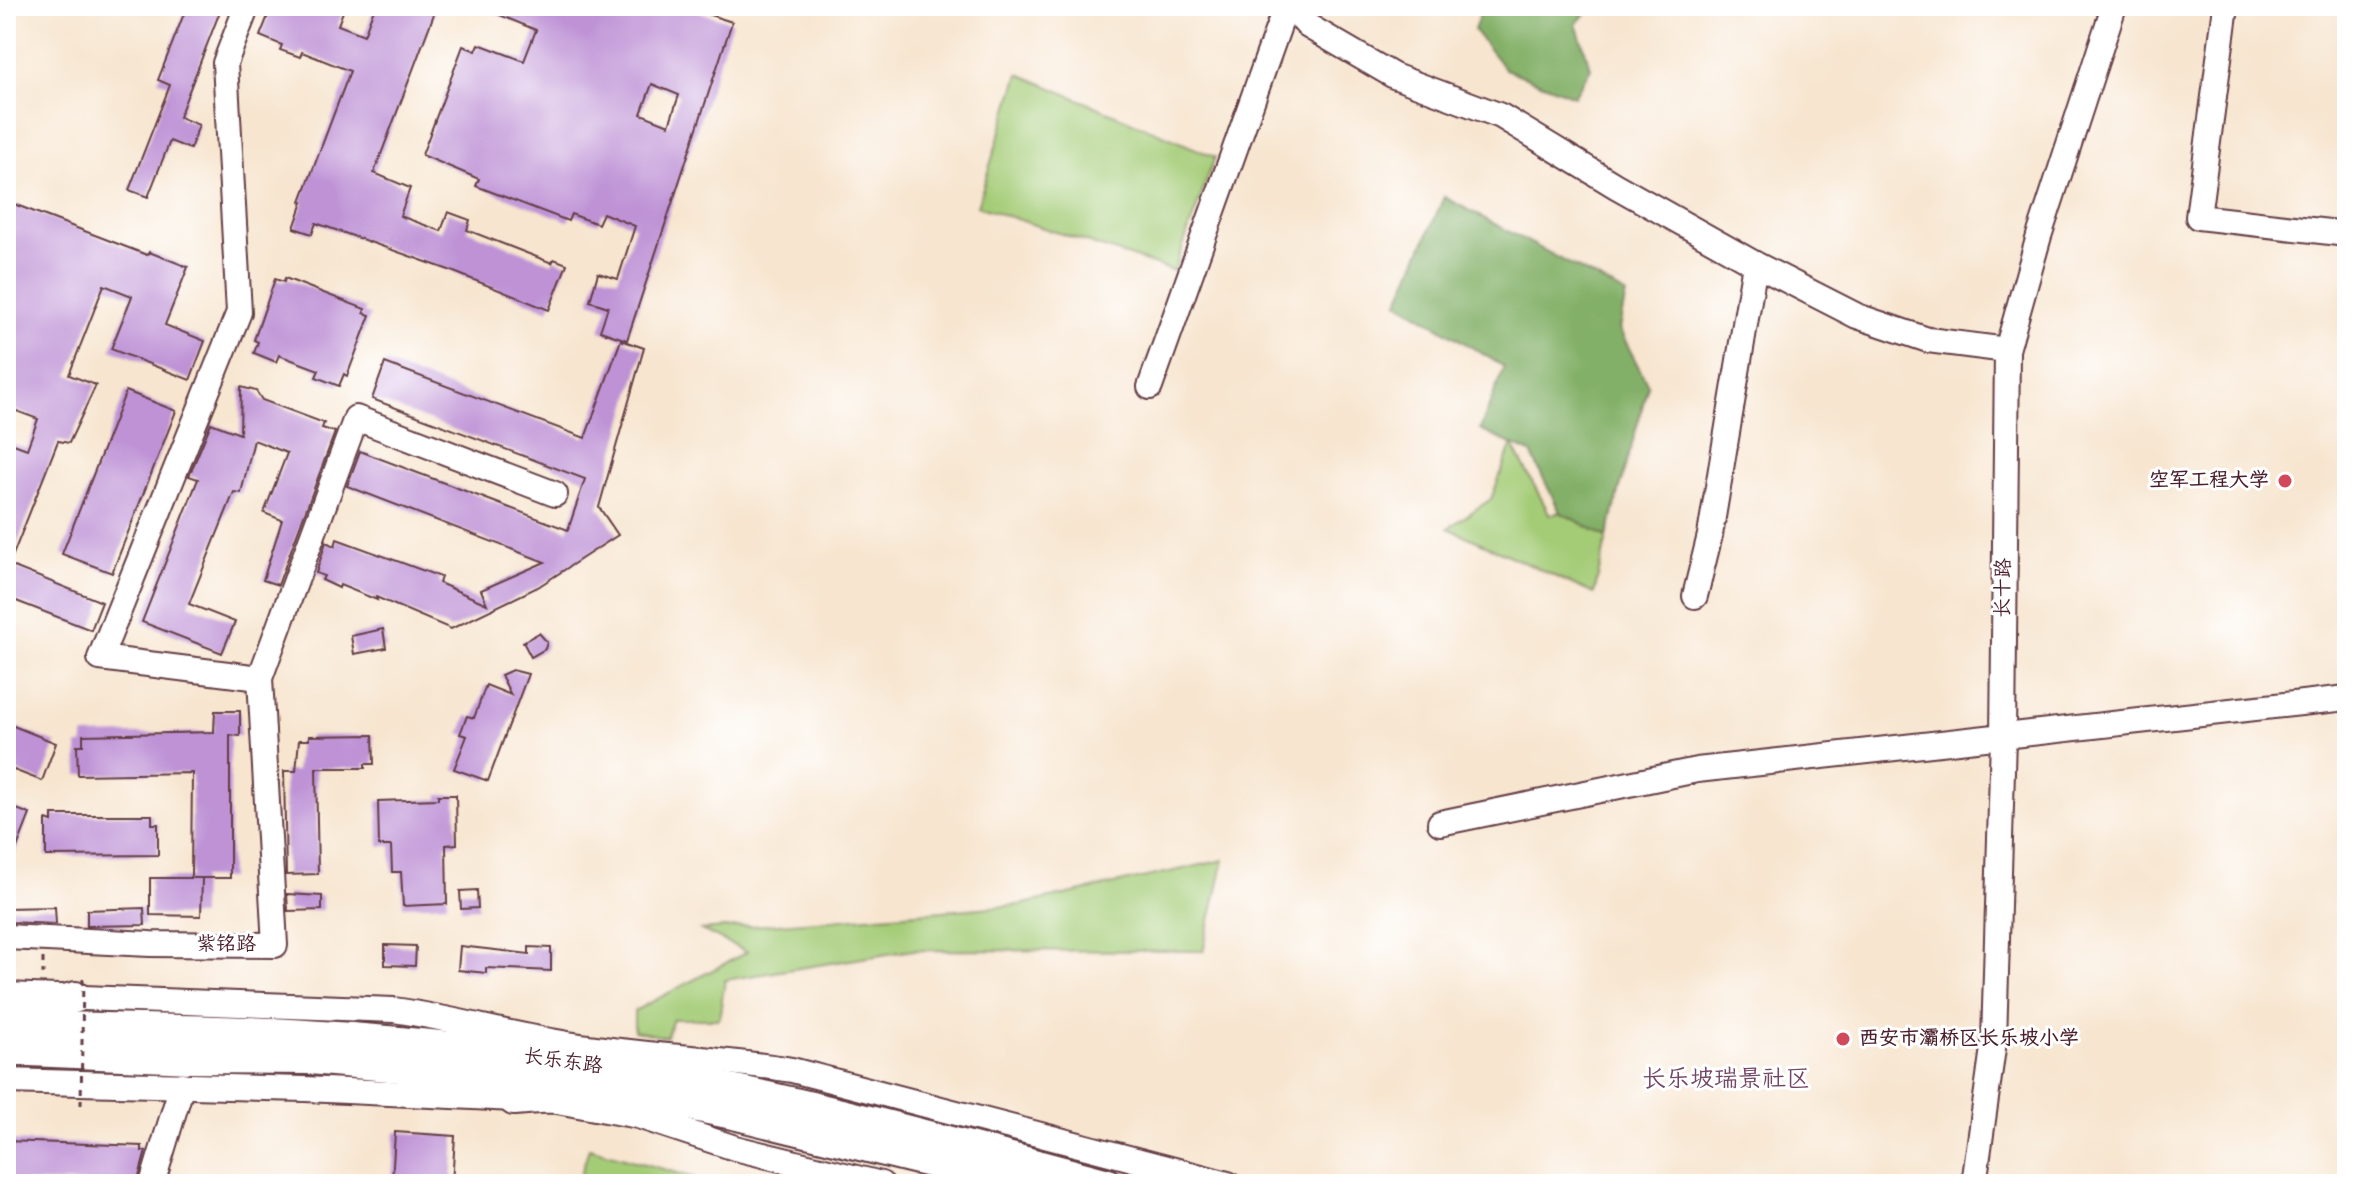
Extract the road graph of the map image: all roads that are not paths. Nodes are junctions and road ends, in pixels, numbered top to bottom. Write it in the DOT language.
graph roads {
  1 [pos="247,6"];
  2 [pos="1288,6"];
  3 [pos="2114,6"];
  4 [pos="2226,6"];
  5 [pos="2347,234"];
  6 [pos="1755,264"];
  7 [pos="2007,350"];
  8 [pos="1150,387"];
  9 [pos="555,494"];
  10 [pos="1695,596"];
  11 [pos="260,678"];
  12 [pos="2347,698"];
  13 [pos="2003,737"];
  14 [pos="1440,823"];
  15 [pos="6,937"];
  16 [pos="80,988"];
  17 [pos="6,995"];
  18 [pos="6,1016"];
  19 [pos="6,1026"];
  20 [pos="6,1050"];
  21 [pos="6,1081"];
  22 [pos="182,1085"];
  23 [pos="617,1091"];
  24 [pos="514,1100"];
  25 [pos="808,1176"];
  26 [pos="152,1184"];
  27 [pos="881,1184"];
  28 [pos="1020,1184"];
  29 [pos="1108,1184"];
  30 [pos="1228,1184"];
  31 [pos="1974,1184"];
  1 -- 11 [label="street"];
  2 -- 6 [label="street"];
  2 -- 8 [label="street"];
  3 -- 7 [label="street, 长十路"];
  4 -- 5 [label="street"];
  6 -- 7 [label="street"];
  6 -- 10 [label="street"];
  7 -- 13 [label="street, 长十路"];
  9 -- 11 [label="street"];
  11 -- 15 [label="street, 紫铭路"];
  12 -- 13 [label="street"];
  13 -- 14 [label="street"];
  13 -- 31 [label="street, 长十路"];
  16 -- 17 [label="street"];
  16 -- 18 [label="main road"];
  16 -- 30 [label="street"];
  19 -- 29 [label="main road, 长乐东路"];
  20 -- 23 [label="main road, 长乐东路"];
  21 -- 22 [label="street"];
  22 -- 24 [label="street"];
  22 -- 26 [label="street"];
  23 -- 24 [label="main road"];
  23 -- 28 [label="main road, 长乐东路"];
  24 -- 25 [label="street"];
  25 -- 27 [label="street"];
}
